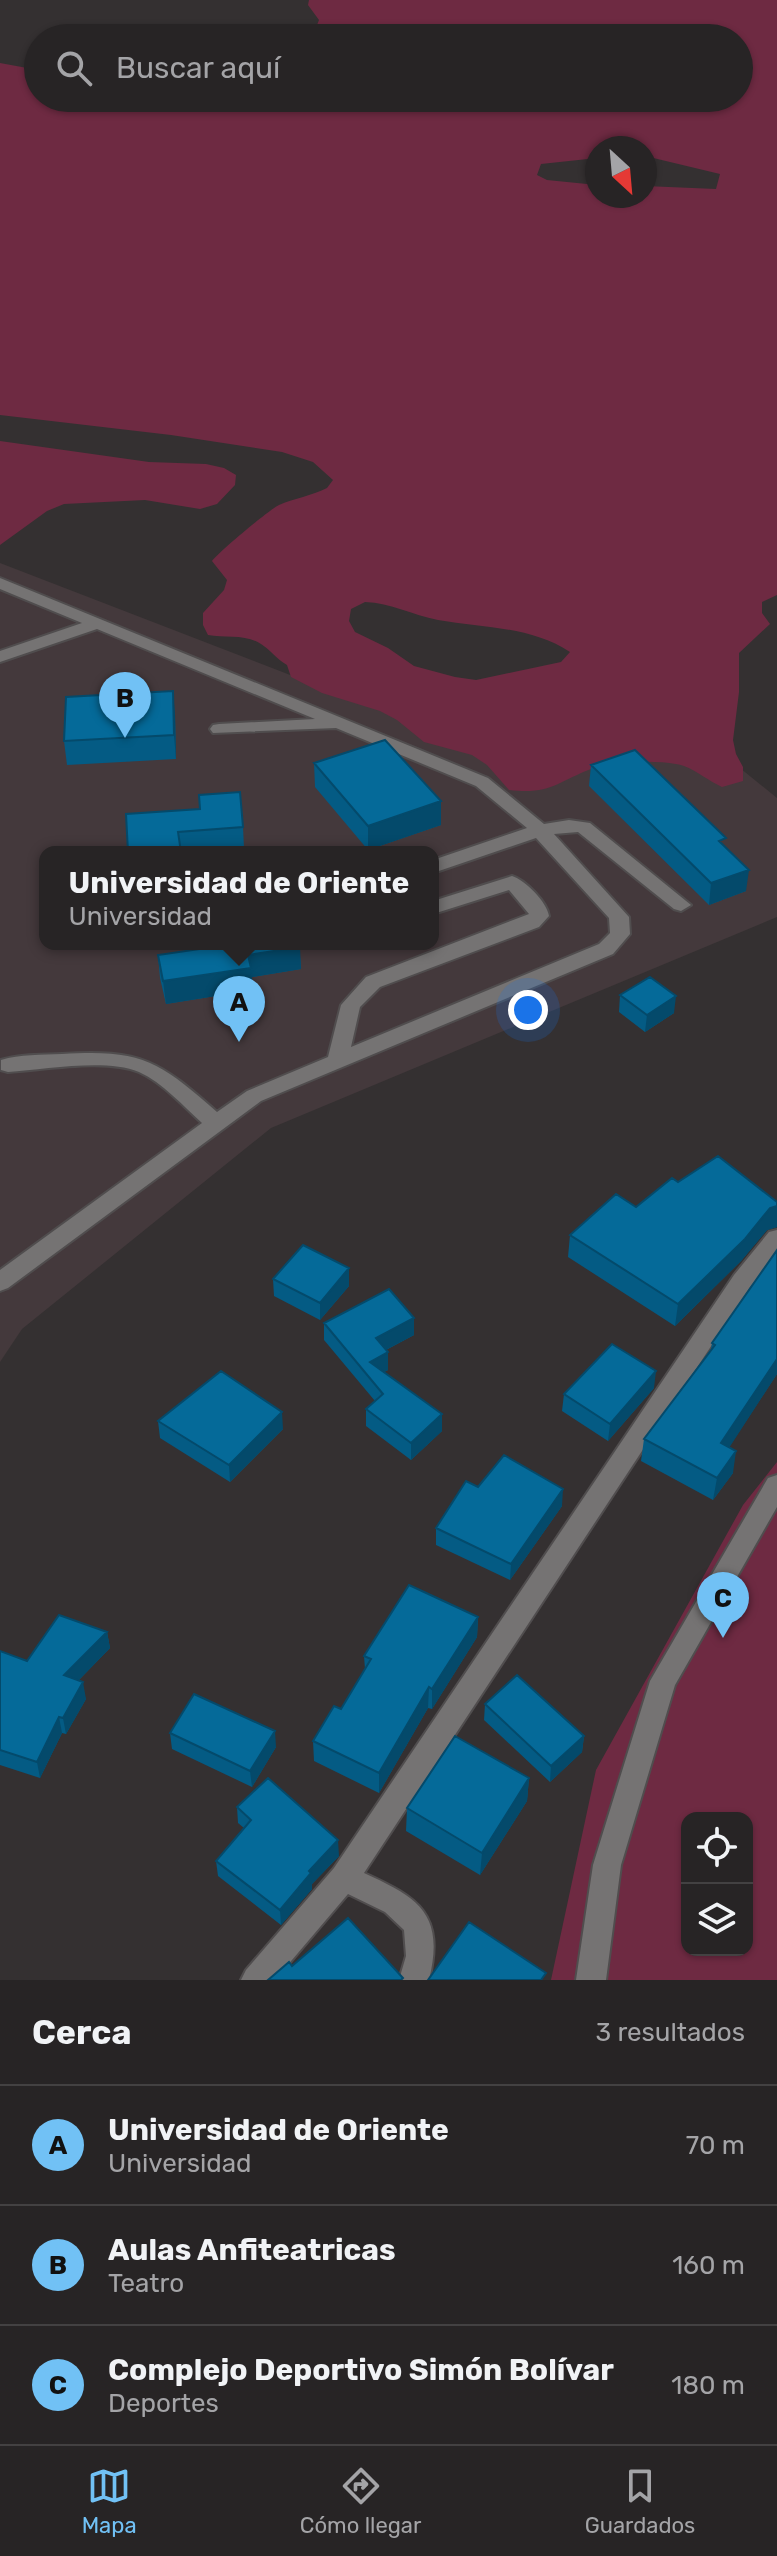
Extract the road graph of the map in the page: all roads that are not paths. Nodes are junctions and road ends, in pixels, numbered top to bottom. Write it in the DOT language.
graph roads {
  1 [pos="0,583"];
  2 [pos="98,623"];
  3 [pos="0,657"];
  4 [pos="339,723"];
  5 [pos="219,729"];
  6 [pos="542,831"];
  7 [pos="439,865"];
  8 [pos="681,905"];
  9 [pos="439,906"];
  10 [pos="439,948"];
  11 [pos="430,951"];
  12 [pos="337,1061"];
  13 [pos="8,1065"];
  14 [pos="216,1123"];
  15 [pos="777,1238"];
  16 [pos="0,1282"];
  17 [pos="777,1485"];
  18 [pos="344,1878"];
  19 [pos="256,1980"];
  20 [pos="414,1980"];
  21 [pos="591,1980"];
  1 -- 2 [label="street"];
  2 -- 3 [label="street"];
  2 -- 4 [label="street"];
  4 -- 5 [label="street"];
  4 -- 6 [label="street"];
  6 -- 7 [label="street"];
  6 -- 8 [label="street"];
  6 -- 12 [label="street"];
  9 -- 10 [label="street"];
  11 -- 12 [label="street"];
  12 -- 14 [label="street"];
  13 -- 14 [label="street"];
  14 -- 16 [label="street"];
  15 -- 18 [label="street"];
  17 -- 21 [label="street"];
  18 -- 19 [label="street"];
  18 -- 20 [label="street"];
}
